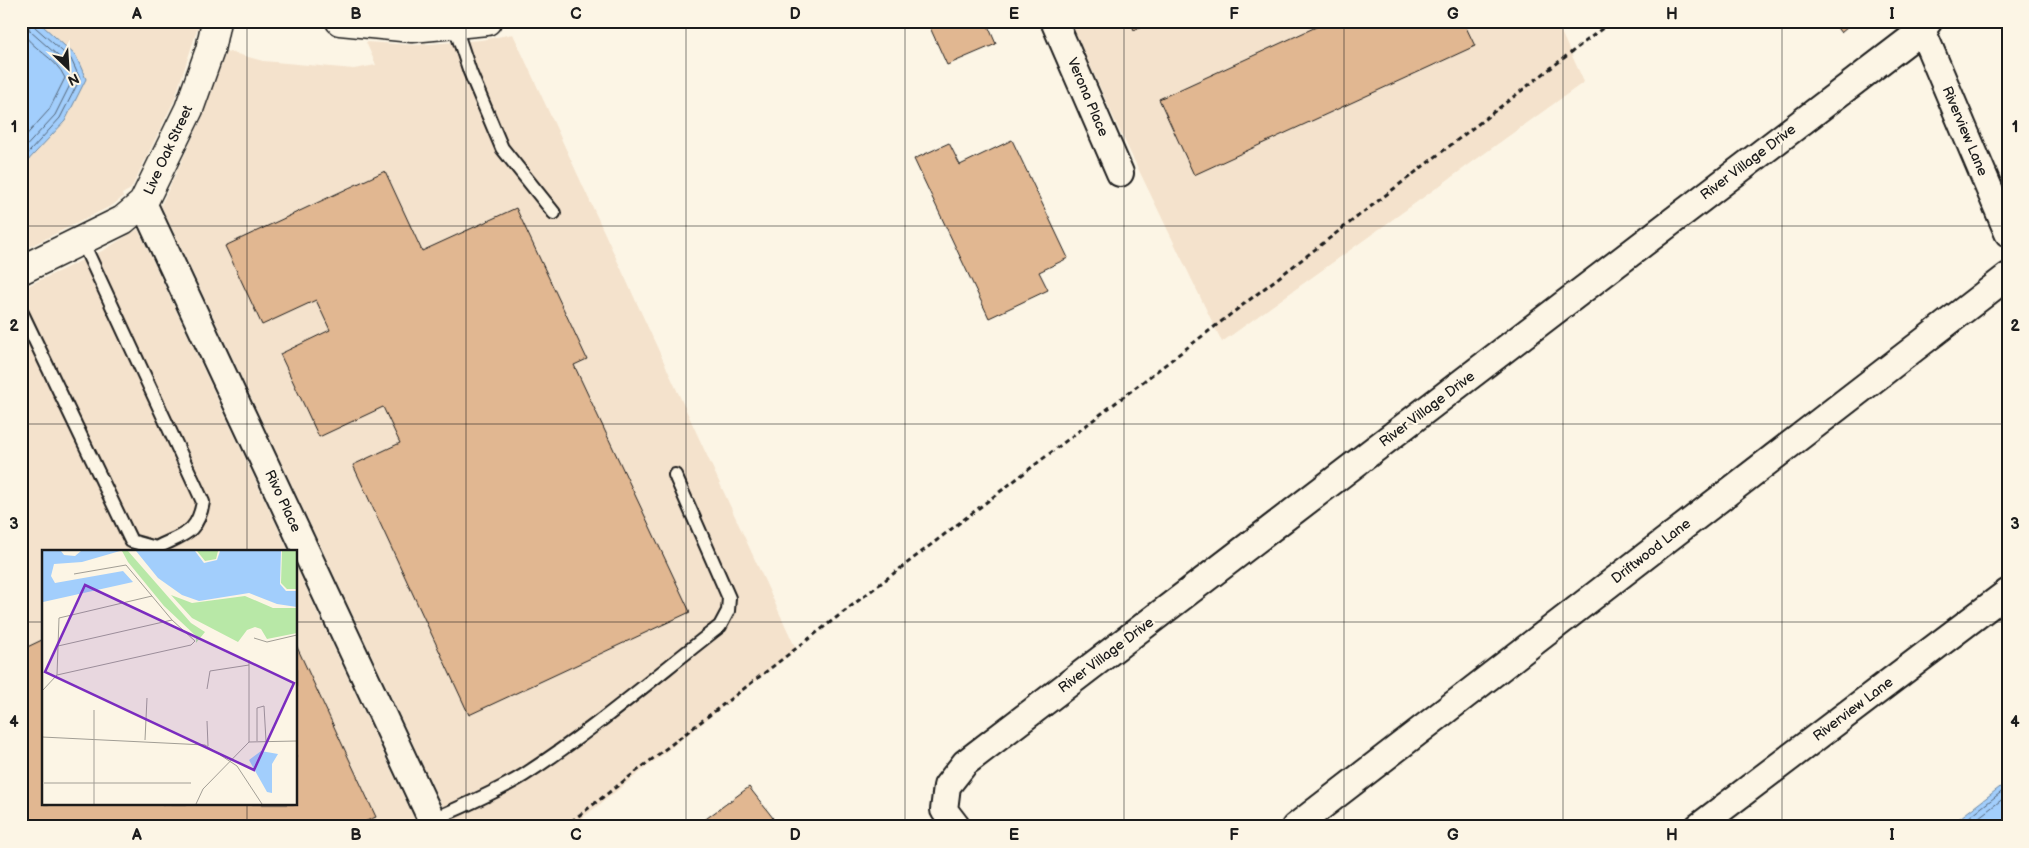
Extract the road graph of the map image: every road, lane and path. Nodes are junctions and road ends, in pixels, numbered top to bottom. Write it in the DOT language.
graph roads {
  1 [pos="216,21"];
  2 [pos="340,21"];
  3 [pos="487,21"];
  4 [pos="1054,21"];
  5 [pos="1612,21"];
  6 [pos="454,24"];
  7 [pos="1926,25"];
  8 [pos="1120,173"];
  9 [pos="143,203"];
  10 [pos="554,213"];
  11 [pos="2008,233"];
  12 [pos="82,241"];
  13 [pos="21,270"];
  14 [pos="2008,276"];
  15 [pos="21,311"];
  16 [pos="676,474"];
  17 [pos="2008,592"];
  18 [pos="951,818"];
  19 [pos="433,823"];
  20 [pos="564,827"];
  21 [pos="1295,827"];
  22 [pos="1698,827"];
  1 -- 9 [label="street, Live Oak Street"];
  2 -- 6 [label="street"];
  3 -- 6 [label="street"];
  4 -- 8 [label="street, Verona Place"];
  5 -- 20 [label="path"];
  6 -- 10 [label="lane"];
  7 -- 11 [label="street, Riverview Lane"];
  7 -- 18 [label="street, River Village Drive"];
  9 -- 12 [label="street, Live Oak Street"];
  9 -- 19 [label="street, Rivo Place"];
  12 -- 13 [label="street, Live Oak Street"];
  12 -- 15 [label="lane"];
  14 -- 21 [label="street, Driftwood Lane"];
  16 -- 19 [label="lane"];
  17 -- 22 [label="street, Riverview Lane"];
}
